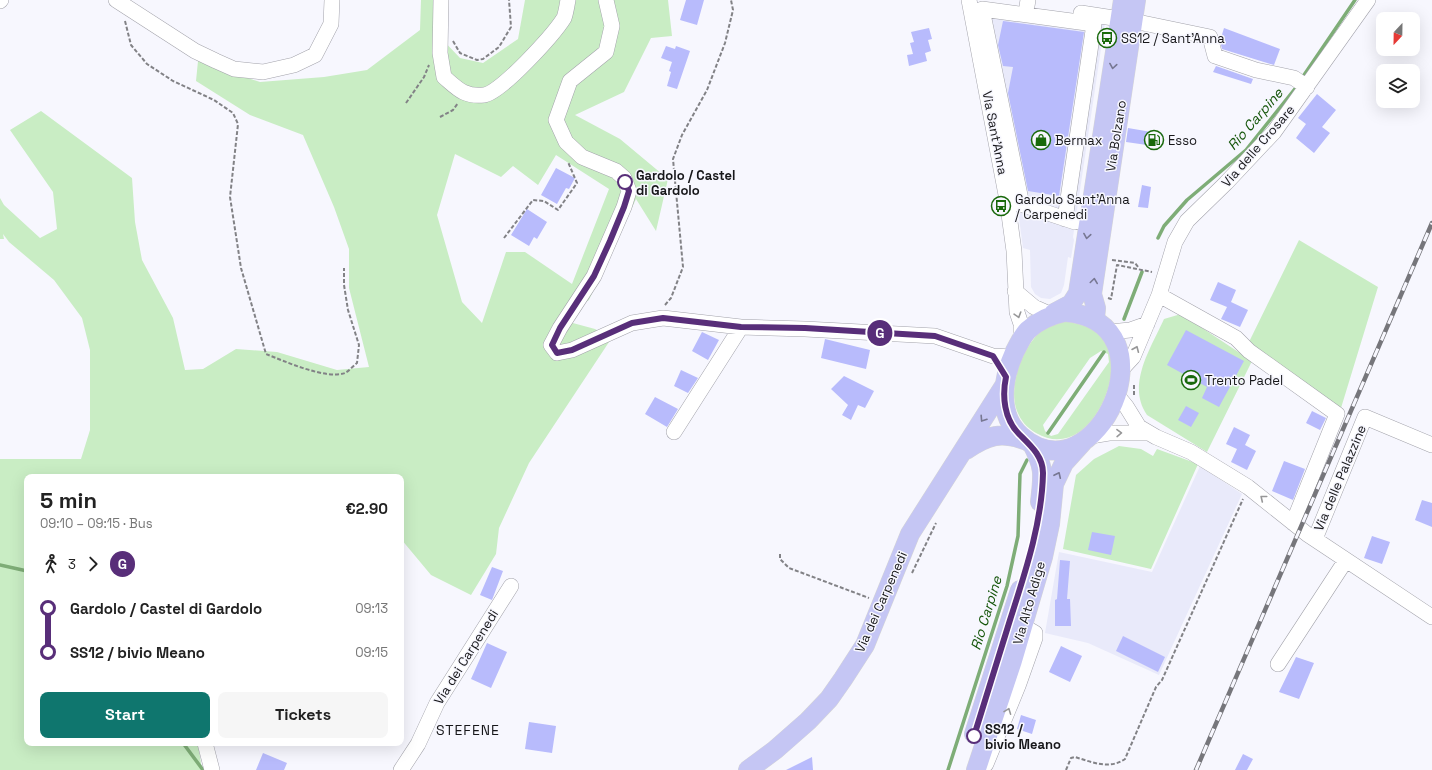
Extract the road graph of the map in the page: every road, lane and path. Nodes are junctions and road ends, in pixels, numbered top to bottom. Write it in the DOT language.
graph roads {
  1 [pos="116,0"];
  2 [pos="332,0"];
  3 [pos="441,0"];
  4 [pos="509,0"];
  5 [pos="568,0"];
  6 [pos="606,0"];
  7 [pos="731,0"];
  8 [pos="990,0"];
  9 [pos="1122,0"];
  10 [pos="1136,0"];
  11 [pos="1368,0"];
  12 [pos="1027,3"];
  13 [pos="1084,7"];
  14 [pos="129,9"];
  15 [pos="974,9"];
  16 [pos="1126,20"];
  17 [pos="451,37"];
  18 [pos="429,64"];
  19 [pos="1301,84"];
  20 [pos="463,94"];
  21 [pos="406,103"];
  22 [pos="440,117"];
  23 [pos="1102,138"];
  24 [pos="566,142"];
  25 [pos="1007,200"];
  26 [pos="1022,205"];
  27 [pos="1070,221"];
  28 [pos="504,238"];
  29 [pos="1112,260"];
  30 [pos="344,268"];
  31 [pos="1140,269"];
  32 [pos="1156,273"];
  33 [pos="1014,291"];
  34 [pos="1159,295"];
  35 [pos="1106,298"];
  36 [pos="1052,314"];
  37 [pos="1095,319"];
  38 [pos="653,320"];
  39 [pos="1147,324"];
  40 [pos="741,327"];
  41 [pos="1110,332"];
  42 [pos="1021,338"];
  43 [pos="993,356"];
  44 [pos="1012,357"];
  45 [pos="1128,375"];
  46 [pos="1005,382"];
  47 [pos="1116,394"];
  48 [pos="1134,401"];
  49 [pos="674,432"];
  50 [pos="1148,433"];
  51 [pos="1087,439"];
  52 [pos="1029,443"];
  53 [pos="1432,445"];
  54 [pos="961,453"];
  55 [pos="1248,487"];
  56 [pos="1293,523"];
  57 [pos="1315,539"];
  58 [pos="780,554"];
  59 [pos="1346,560"];
  60 [pos="511,586"];
  61 [pos="881,603"];
  62 [pos="1432,617"];
  63 [pos="1023,626"];
  64 [pos="1278,664"];
  65 [pos="206,746"];
  66 [pos="212,770"];
  67 [pos="401,770"];
  68 [pos="748,770"];
  69 [pos="963,770"];
  70 [pos="976,770"];
  71 [pos="979,770"];
  72 [pos="1066,770"];
  1 -- 14 [label="street"];
  2 -- 14 [label="street"];
  3 -- 20 [label="street"];
  4 -- 17 [label="path"];
  5 -- 20 [label="street"];
  6 -- 24 [label="street"];
  7 -- 38 [label="path"];
  8 -- 12 [label="street"];
  9 -- 16 [label="main road, Via Bolzano"];
  10 -- 16 [label="main road, Via Bolzano"];
  11 -- 19 [label="street, Via delle Crosare"];
  12 -- 13 [label="street"];
  13 -- 16 [label="street"];
  14 -- 30 [label="path"];
  15 -- 25 [label="street, Via Sant'Anna"];
  15 -- 26 [label="street"];
  15 -- 27 [label="street"];
  16 -- 19 [label="street"];
  16 -- 23 [label="main road, Via Bolzano, one-way"];
  37 -- 16 [label="main road, Via Bolzano, one-way"];
  18 -- 21 [label="path"];
  19 -- 34 [label="street, Via delle Crosare"];
  20 -- 22 [label="path"];
  23 -- 27 [label="main road"];
  23 -- 36 [label="main road, Via Bolzano, one-way"];
  24 -- 28 [label="path"];
  24 -- 38 [label="street"];
  25 -- 26 [label="street"];
  25 -- 33 [label="street, Via Sant'Anna"];
  26 -- 27 [label="street"];
  29 -- 31 [label="path"];
  31 -- 32 [label="path"];
  31 -- 35 [label="path"];
  33 -- 36 [label="street"];
  33 -- 42 [label="street, Via Sant'Anna, one-way"];
  34 -- 39 [label="street, Via delle Crosare"];
  34 -- 56 [label="street"];
  36 -- 37 [label="main road"];
  36 -- 42 [label="main road"];
  37 -- 41 [label="main road"];
  38 -- 40 [label="street"];
  39 -- 41 [label="street"];
  45 -- 39 [label="street, Via delle Crosare, one-way"];
  40 -- 43 [label="street"];
  40 -- 49 [label="street"];
  41 -- 45 [label="main road"];
  42 -- 44 [label="main road"];
  43 -- 44 [label="street"];
  43 -- 46 [label="street"];
  44 -- 46 [label="main road"];
  45 -- 47 [label="main road"];
  45 -- 48 [label="path"];
  46 -- 52 [label="main road"];
  46 -- 54 [label="main road, Via dei Carpenedi, one-way"];
  47 -- 50 [label="street, Via delle Palazzine"];
  47 -- 51 [label="main road"];
  51 -- 50 [label="street, Via delle Palazzine, one-way"];
  50 -- 55 [label="street, Via delle Palazzine"];
  51 -- 52 [label="main road"];
  63 -- 51 [label="main road, Via Alto Adige, one-way"];
  52 -- 54 [label="main road, Via dei Carpenedi"];
  52 -- 69 [label="main road, Via Alto Adige"];
  53 -- 57 [label="street, Via delle Palazzine"];
  54 -- 61 [label="main road, Via dei Carpenedi"];
  56 -- 55 [label="street, Via delle Palazzine, one-way"];
  55 -- 72 [label="path"];
  56 -- 57 [label="street, Via delle Palazzine"];
  57 -- 59 [label="street, Via delle Palazzine"];
  58 -- 61 [label="path"];
  59 -- 62 [label="street, Via delle Palazzine"];
  59 -- 64 [label="street"];
  60 -- 67 [label="street, Via dei Carpenedi"];
  61 -- 68 [label="main road, Via dei Carpenedi"];
  63 -- 70 [label="main road, Via Alto Adige"];
  71 -- 63 [label="street, one-way"];
  65 -- 66 [label="street"];
}
